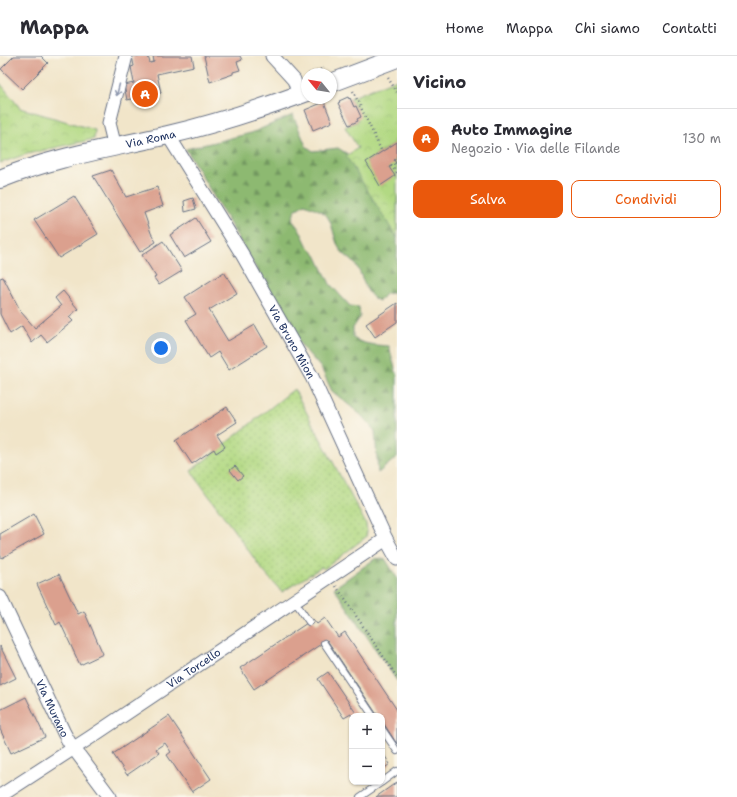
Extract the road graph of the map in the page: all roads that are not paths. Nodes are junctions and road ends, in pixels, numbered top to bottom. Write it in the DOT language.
graph roads {
  1 [pos="126,56"];
  2 [pos="272,56"];
  3 [pos="397,58"];
  4 [pos="337,81"];
  5 [pos="301,90"];
  6 [pos="301,94"];
  7 [pos="168,135"];
  8 [pos="115,147"];
  9 [pos="0,179"];
  10 [pos="393,549"];
  11 [pos="0,597"];
  12 [pos="294,600"];
  13 [pos="4,614"];
  14 [pos="309,622"];
  15 [pos="324,643"];
  16 [pos="371,713"];
  17 [pos="385,733"];
  18 [pos="74,749"];
  19 [pos="397,751"];
  20 [pos="397,771"];
  21 [pos="385,780"];
  22 [pos="378,785"];
  23 [pos="0,796"];
  24 [pos="110,797"];
  25 [pos="360,797"];
  1 -- 8 [label="street, one-way"];
  2 -- 5 [label="street, Via Roma"];
  3 -- 4 [label="street"];
  6 -- 7 [label="street, Via Roma"];
  7 -- 8 [label="street, Via Roma"];
  7 -- 10 [label="street, Via Bruno Mion"];
  8 -- 9 [label="street, Via Roma"];
  10 -- 12 [label="street, Via Torcello"];
  11 -- 13 [label="street, Via Murano"];
  12 -- 14 [label="lane"];
  12 -- 18 [label="street, Via Torcello"];
  13 -- 18 [label="street, Via Murano"];
  15 -- 16 [label="lane"];
  17 -- 19 [label="lane"];
  18 -- 23 [label="street, Via Torcello"];
  18 -- 24 [label="street, Via Murano"];
  20 -- 21 [label="lane"];
  22 -- 25 [label="lane"];
}
